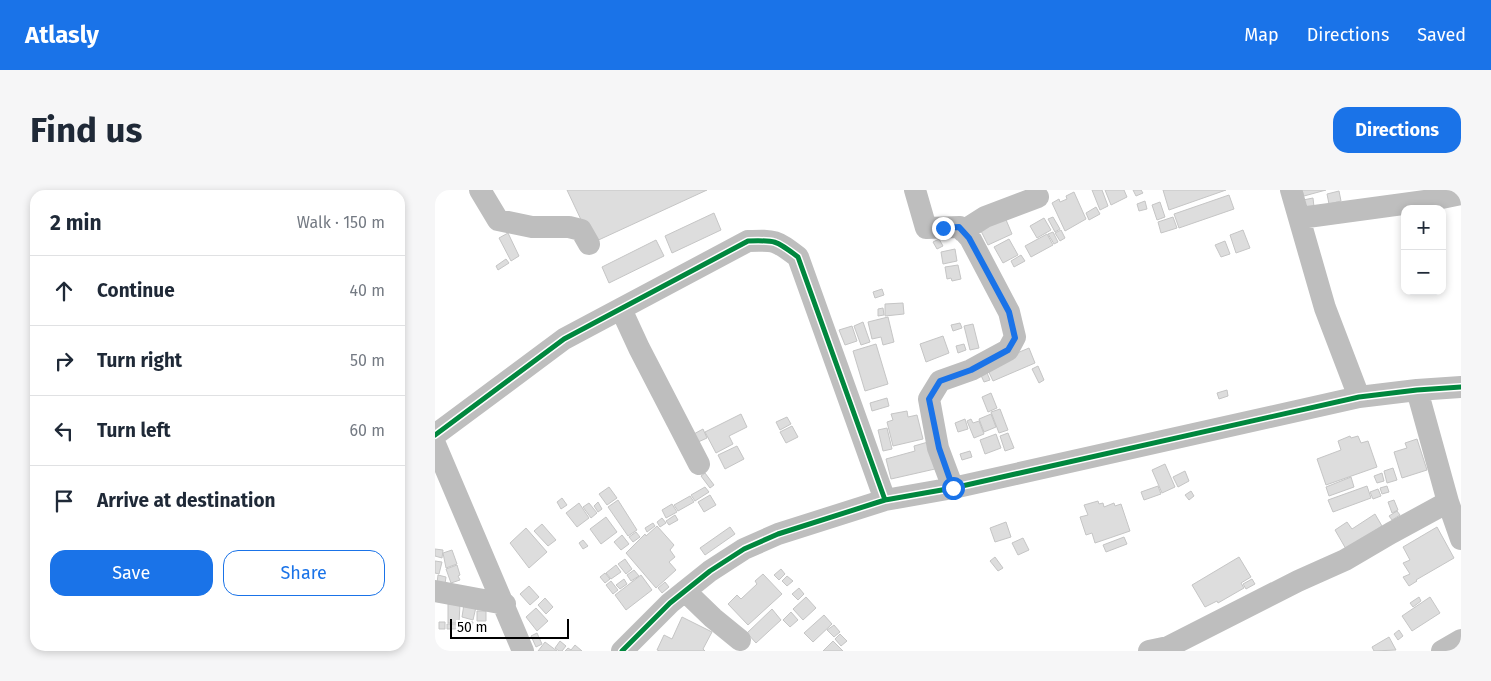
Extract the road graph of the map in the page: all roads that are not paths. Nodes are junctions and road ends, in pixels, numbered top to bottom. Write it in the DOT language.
graph roads {
  1 [pos="480,190"];
  2 [pos="915,190"];
  3 [pos="1291,190"];
  4 [pos="1461,194"];
  5 [pos="1038,197"];
  6 [pos="1300,218"];
  7 [pos="963,231"];
  8 [pos="589,244"];
  9 [pos="621,309"];
  10 [pos="1461,387"];
  11 [pos="1417,390"];
  12 [pos="1359,397"];
  13 [pos="435,435"];
  14 [pos="435,444"];
  15 [pos="699,464"];
  16 [pos="953,488"];
  17 [pos="885,500"];
  18 [pos="1448,502"];
  19 [pos="1461,539"];
  20 [pos="435,591"];
  21 [pos="685,591"];
  22 [pos="505,604"];
  23 [pos="741,640"];
  24 [pos="1461,640"];
  25 [pos="523,651"];
  26 [pos="622,651"];
  27 [pos="1149,651"];
  28 [pos="1442,651"];
  1 -- 8 [label="street"];
  2 -- 7 [label="street"];
  3 -- 6 [label="street"];
  4 -- 6 [label="street"];
  5 -- 7 [label="street"];
  6 -- 12 [label="street"];
  7 -- 16 [label="street"];
  9 -- 13 [label="street"];
  9 -- 15 [label="street"];
  9 -- 17 [label="street"];
  10 -- 11 [label="street"];
  11 -- 12 [label="street"];
  11 -- 18 [label="street"];
  12 -- 16 [label="street"];
  14 -- 22 [label="street"];
  16 -- 17 [label="street"];
  17 -- 21 [label="street"];
  18 -- 19 [label="street"];
  18 -- 27 [label="street"];
  20 -- 22 [label="street"];
  21 -- 23 [label="street"];
  21 -- 26 [label="street"];
  22 -- 25 [label="street"];
  24 -- 28 [label="street"];
}
